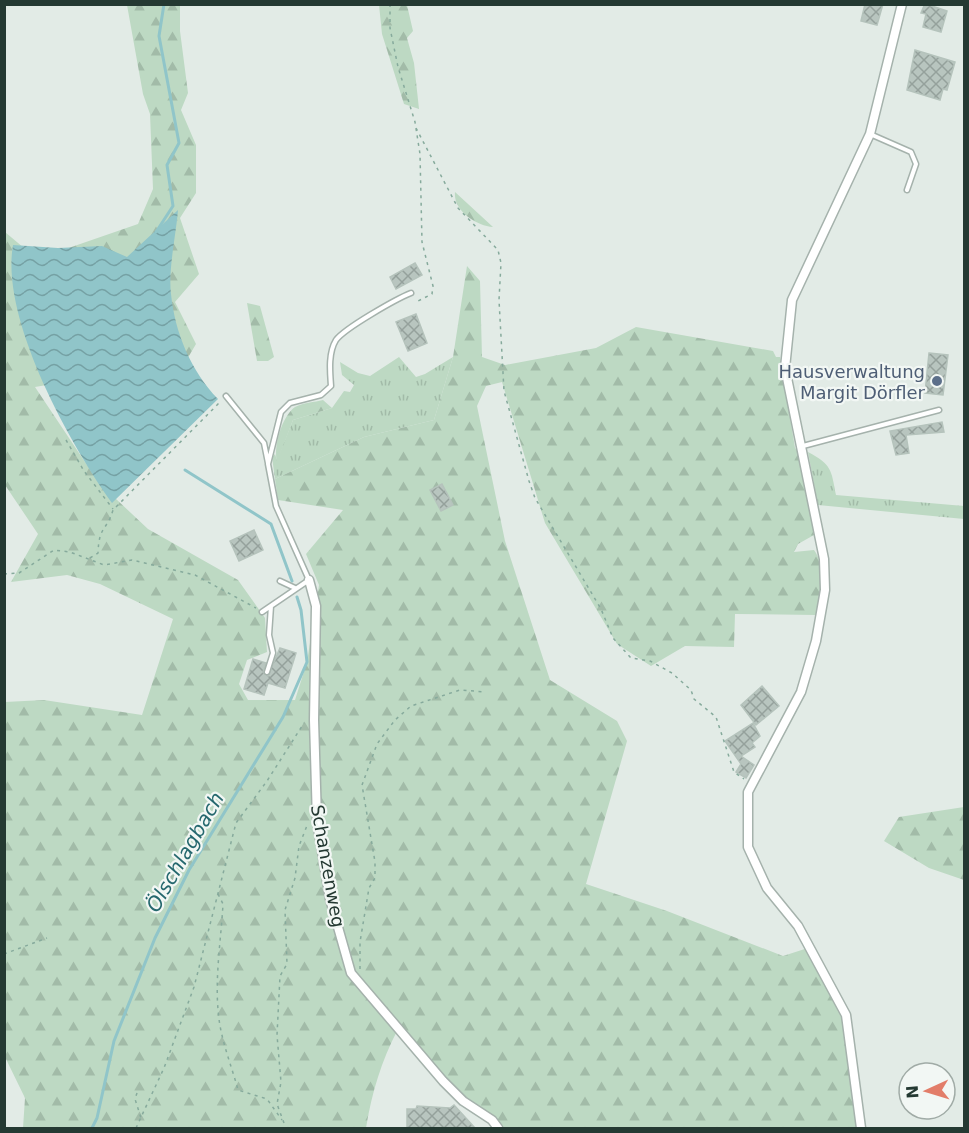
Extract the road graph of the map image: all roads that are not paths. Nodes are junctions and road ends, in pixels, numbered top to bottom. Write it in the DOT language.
graph roads {
  1 [pos="902,4"];
  2 [pos="870,134"];
  3 [pos="907,190"];
  4 [pos="411,293"];
  5 [pos="226,396"];
  6 [pos="939,410"];
  7 [pos="802,446"];
  8 [pos="268,464"];
  9 [pos="309,580"];
  10 [pos="280,581"];
  11 [pos="295,588"];
  12 [pos="271,605"];
  13 [pos="262,612"];
  14 [pos="267,672"];
  15 [pos="498,1128"];
  16 [pos="861,1128"];
  1 -- 2 [label="street"];
  2 -- 3 [label="lane"];
  2 -- 7 [label="street"];
  4 -- 8 [label="lane"];
  5 -- 8 [label="lane"];
  6 -- 7 [label="lane"];
  7 -- 16 [label="street"];
  8 -- 9 [label="lane"];
  9 -- 11 [label="lane"];
  9 -- 15 [label="street, Schanzenweg"];
  10 -- 11 [label="lane"];
  11 -- 12 [label="lane"];
  12 -- 13 [label="lane"];
  12 -- 14 [label="lane"];
}
